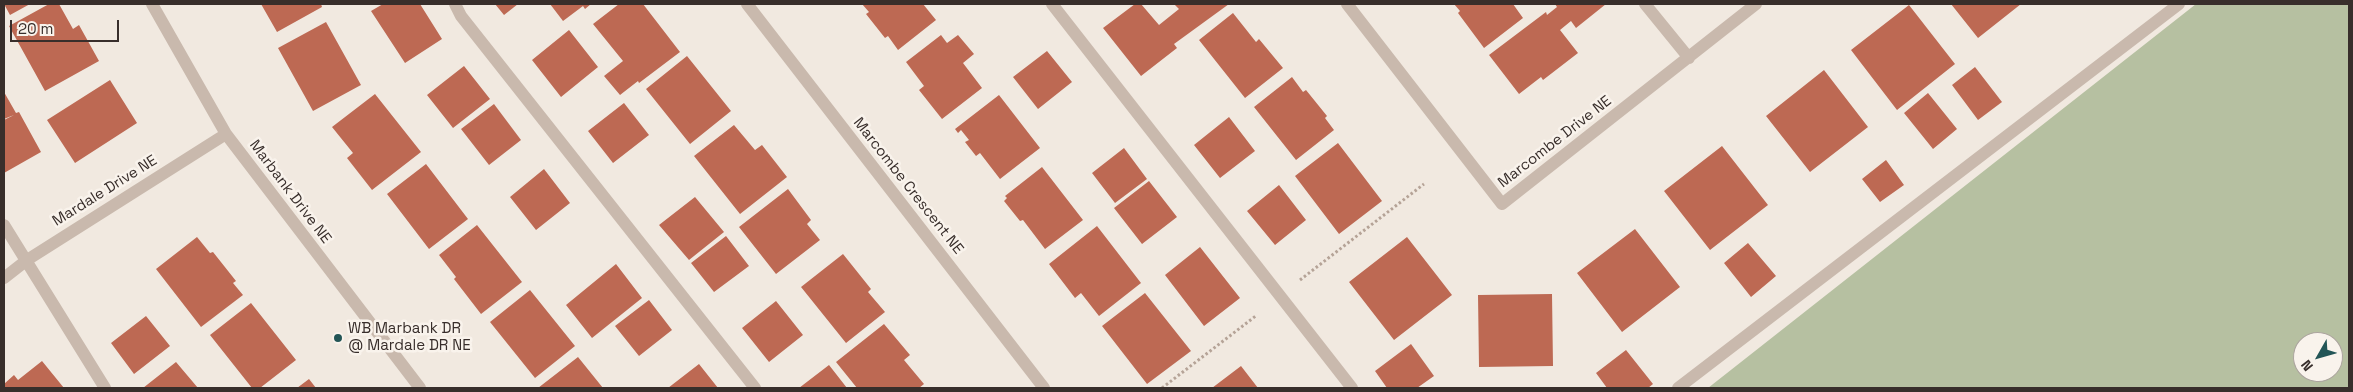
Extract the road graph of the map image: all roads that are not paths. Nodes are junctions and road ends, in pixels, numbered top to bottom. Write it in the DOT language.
graph roads {
  1 [pos="152,4"];
  2 [pos="455,4"];
  3 [pos="747,4"];
  4 [pos="1052,4"];
  5 [pos="1348,4"];
  6 [pos="1645,4"];
  7 [pos="1756,4"];
  8 [pos="2178,4"];
  9 [pos="1689,58"];
  10 [pos="226,134"];
  11 [pos="4,225"];
  12 [pos="27,260"];
  13 [pos="4,278"];
  14 [pos="105,388"];
  15 [pos="420,388"];
  16 [pos="755,388"];
  17 [pos="1044,388"];
  18 [pos="1352,388"];
  19 [pos="1678,388"];
  1 -- 10 [label="street, Marbank Drive NE"];
  2 -- 16 [label="street"];
  3 -- 17 [label="street, Marcombe Crescent NE"];
  4 -- 18 [label="street"];
  5 -- 9 [label="street, Marcombe Drive NE"];
  6 -- 9 [label="street"];
  7 -- 9 [label="street, Marcombe Drive NE"];
  8 -- 19 [label="street"];
  10 -- 12 [label="street, Mardale Drive NE"];
  10 -- 15 [label="street, Marbank Drive NE"];
  11 -- 12 [label="street"];
  12 -- 13 [label="street, Mardale Drive NE"];
  12 -- 14 [label="street"];
}
